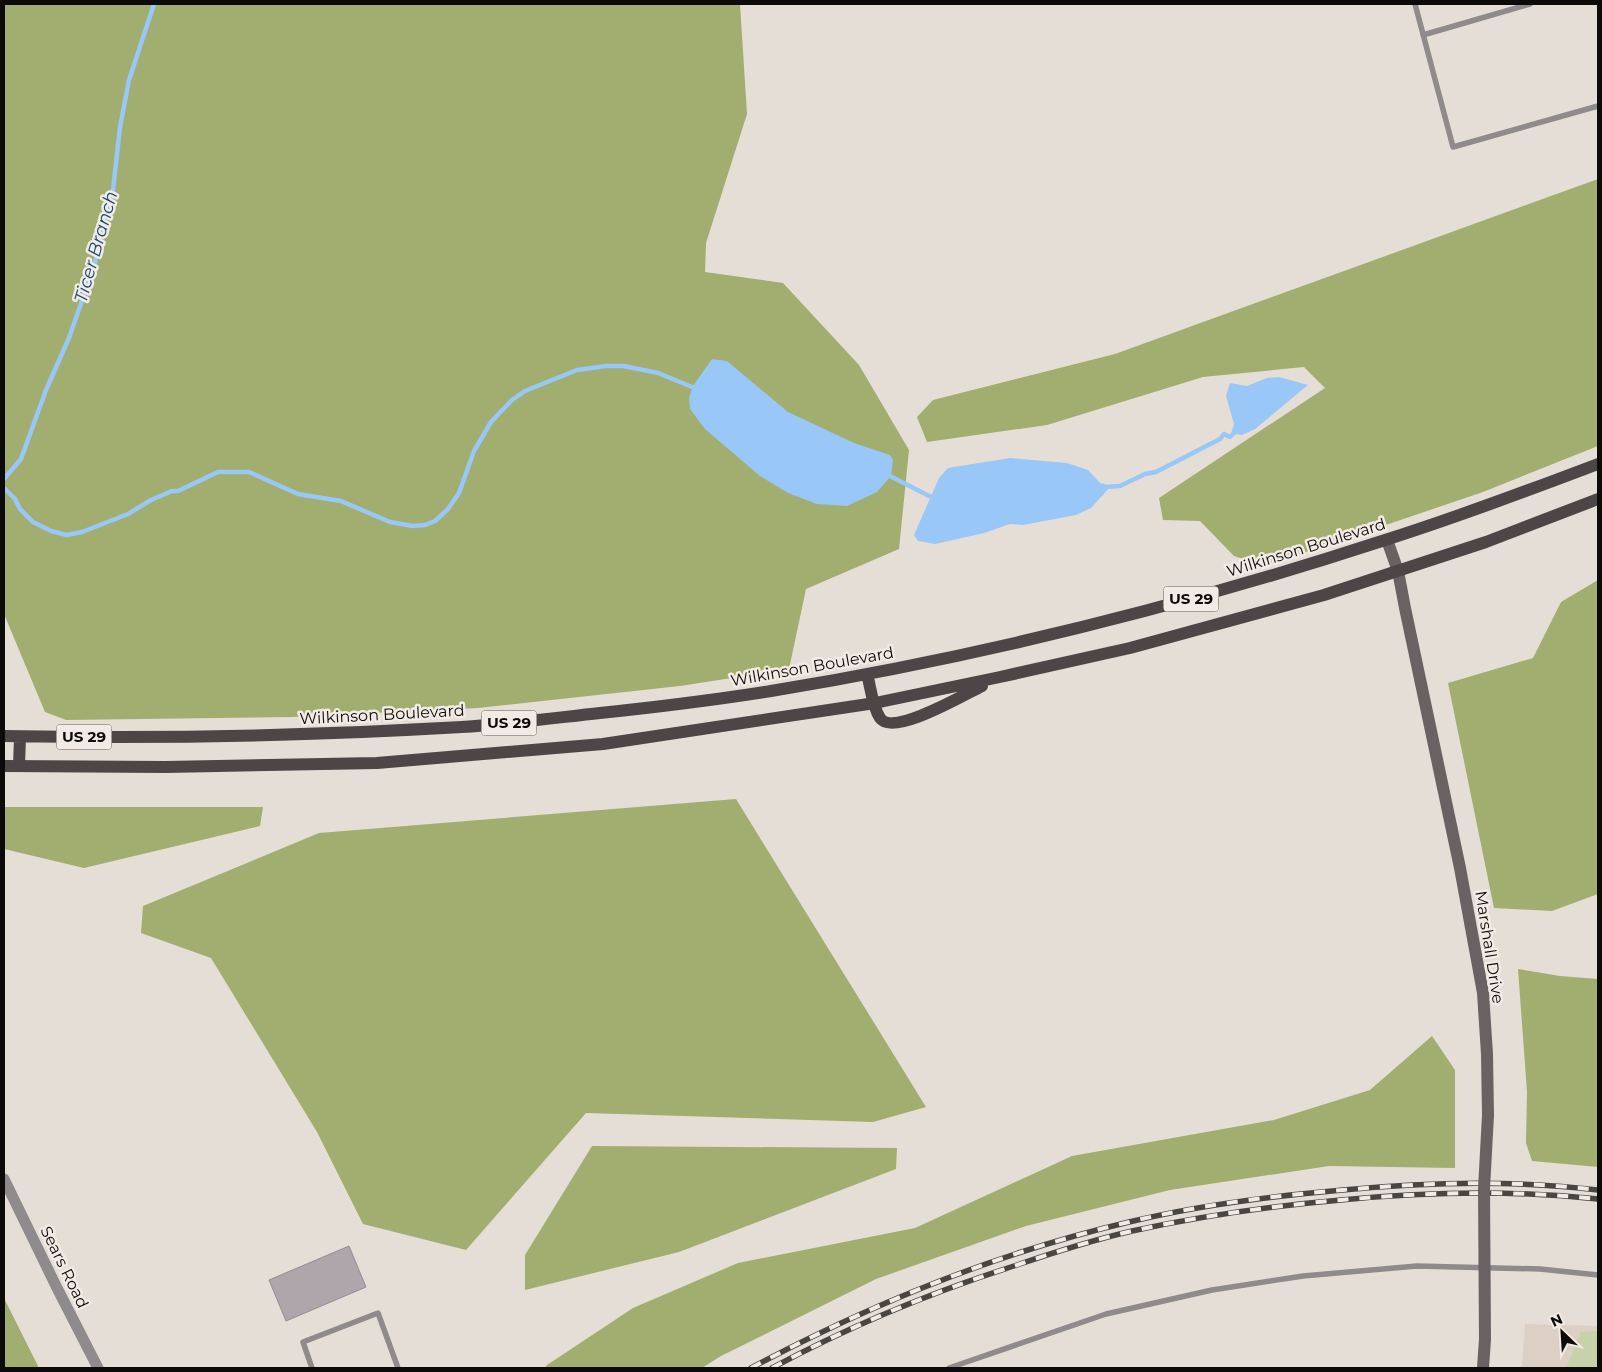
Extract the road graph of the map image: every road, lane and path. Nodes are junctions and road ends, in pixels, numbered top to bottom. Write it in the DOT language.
graph roads {
  1 [pos="1415,4"];
  2 [pos="1530,4"];
  3 [pos="1423,35"];
  4 [pos="1598,106"];
  5 [pos="1598,464"];
  6 [pos="1598,500"];
  7 [pos="1387,540"];
  8 [pos="1398,571"];
  9 [pos="867,674"];
  10 [pos="1000,678"];
  11 [pos="874,703"];
  12 [pos="4,736"];
  13 [pos="20,736"];
  14 [pos="4,766"];
  15 [pos="18,766"];
  16 [pos="4,1179"];
  17 [pos="1598,1275"];
  18 [pos="98,1368"];
  19 [pos="312,1368"];
  20 [pos="398,1368"];
  21 [pos="949,1368"];
  22 [pos="1483,1368"];
  1 -- 3 [label="lane"];
  2 -- 3 [label="lane"];
  3 -- 4 [label="lane"];
  5 -- 7 [label="main road, Wilkinson Boulevard / US 29"];
  6 -- 8 [label="main road, US 29"];
  7 -- 8 [label="street, Marshall Drive"];
  7 -- 9 [label="main road, Wilkinson Boulevard / US 29"];
  8 -- 10 [label="main road, US 29"];
  8 -- 22 [label="street, Marshall Drive, bridge"];
  9 -- 11 [label="main road"];
  9 -- 13 [label="main road, Wilkinson Boulevard / US 29"];
  10 -- 11 [label="main road, US 29"];
  10 -- 11 [label="main road"];
  11 -- 15 [label="main road, US 29"];
  12 -- 13 [label="main road, Wilkinson Boulevard / US 29"];
  13 -- 15 [label="main road"];
  14 -- 15 [label="main road, US 29"];
  16 -- 18 [label="street, Sears Road"];
  17 -- 21 [label="lane"];
  19 -- 20 [label="lane"];
}
